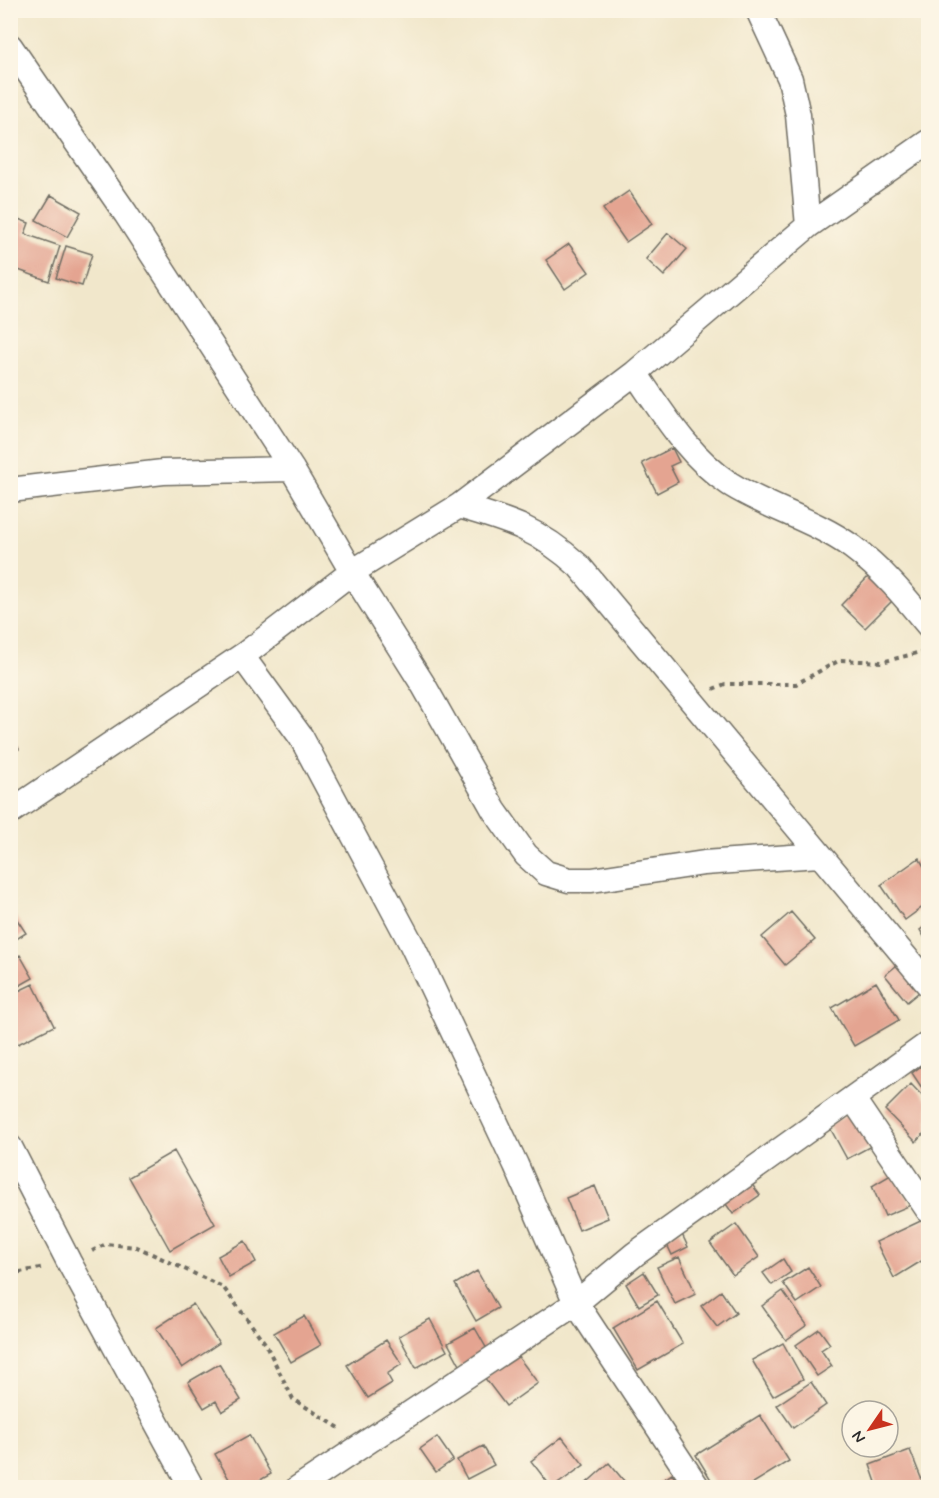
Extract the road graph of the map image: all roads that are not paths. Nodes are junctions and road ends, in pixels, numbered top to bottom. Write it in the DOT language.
graph roads {
  1 [pos="758,10"];
  2 [pos="10,46"];
  3 [pos="928,142"];
  4 [pos="808,226"];
  5 [pos="635,373"];
  6 [pos="292,469"];
  7 [pos="10,490"];
  8 [pos="459,506"];
  9 [pos="352,572"];
  10 [pos="928,625"];
  11 [pos="242,656"];
  12 [pos="10,812"];
  13 [pos="819,855"];
  14 [pos="928,984"];
  15 [pos="928,1044"];
  16 [pos="853,1099"];
  17 [pos="10,1147"];
  18 [pos="928,1210"];
  19 [pos="576,1303"];
  20 [pos="192,1488"];
  21 [pos="298,1488"];
  22 [pos="698,1488"];
  1 -- 4 [label="street"];
  2 -- 6 [label="street"];
  3 -- 4 [label="street"];
  4 -- 5 [label="street"];
  5 -- 8 [label="street"];
  5 -- 10 [label="street"];
  6 -- 7 [label="street"];
  6 -- 9 [label="street"];
  8 -- 9 [label="street"];
  8 -- 13 [label="street"];
  9 -- 11 [label="street"];
  9 -- 13 [label="street"];
  11 -- 12 [label="street"];
  11 -- 19 [label="street"];
  13 -- 14 [label="street"];
  15 -- 16 [label="street"];
  16 -- 18 [label="street"];
  16 -- 19 [label="street"];
  17 -- 20 [label="street"];
  19 -- 21 [label="street"];
  19 -- 22 [label="street"];
}
